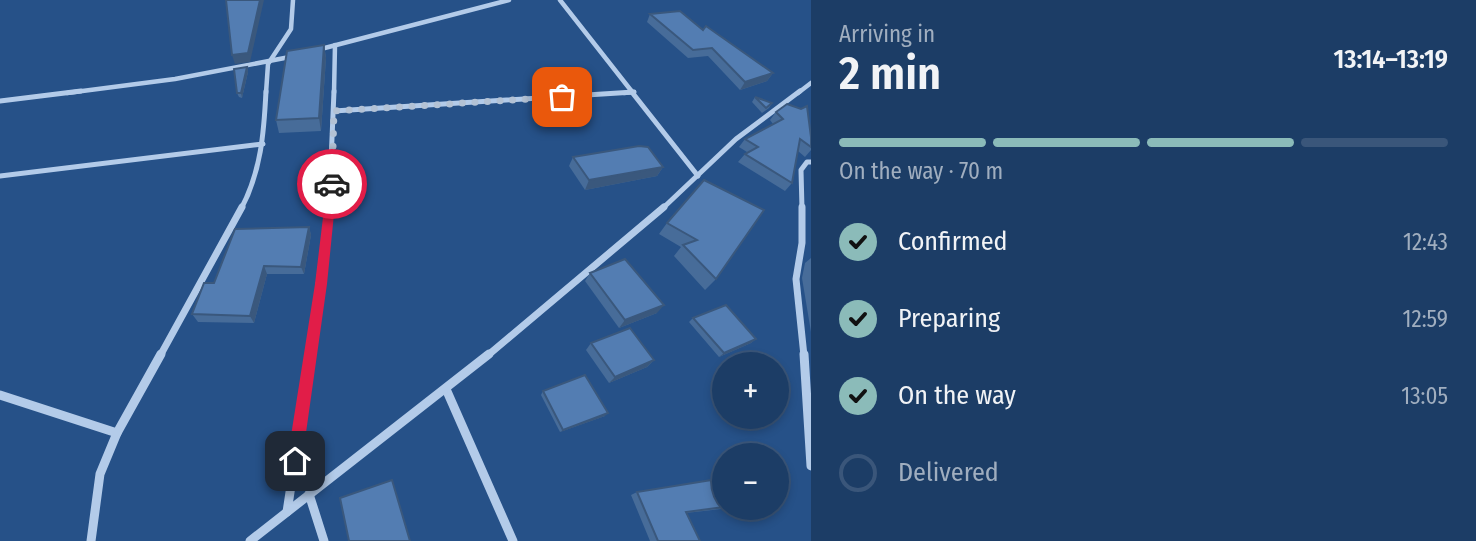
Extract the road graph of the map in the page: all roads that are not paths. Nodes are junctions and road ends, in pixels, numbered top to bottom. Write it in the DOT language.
graph roads {
  1 [pos="293,0"];
  2 [pos="509,0"];
  3 [pos="560,0"];
  4 [pos="335,45"];
  5 [pos="268,64"];
  6 [pos="811,83"];
  7 [pos="634,92"];
  8 [pos="0,100"];
  9 [pos="334,111"];
  10 [pos="263,144"];
  11 [pos="811,162"];
  12 [pos="0,176"];
  13 [pos="698,176"];
  14 [pos="806,244"];
  15 [pos="446,389"];
  16 [pos="0,395"];
  17 [pos="810,402"];
  18 [pos="117,433"];
  19 [pos="811,466"];
  20 [pos="309,494"];
  21 [pos="287,512"];
  22 [pos="91,541"];
  23 [pos="250,541"];
  24 [pos="324,541"];
  25 [pos="513,541"];
  1 -- 5 [label="street"];
  2 -- 4 [label="street"];
  3 -- 7 [label="street"];
  4 -- 5 [label="street"];
  4 -- 9 [label="street"];
  5 -- 8 [label="street"];
  5 -- 10 [label="street"];
  6 -- 13 [label="street"];
  7 -- 9 [label="street"];
  7 -- 13 [label="street"];
  9 -- 21 [label="street"];
  10 -- 12 [label="street"];
  10 -- 18 [label="street"];
  11 -- 14 [label="street"];
  13 -- 15 [label="street"];
  14 -- 17 [label="street"];
  15 -- 20 [label="street"];
  15 -- 25 [label="street"];
  16 -- 18 [label="street"];
  17 -- 19 [label="street"];
  18 -- 22 [label="street"];
  20 -- 21 [label="street"];
  20 -- 24 [label="street"];
  21 -- 23 [label="street"];
}
